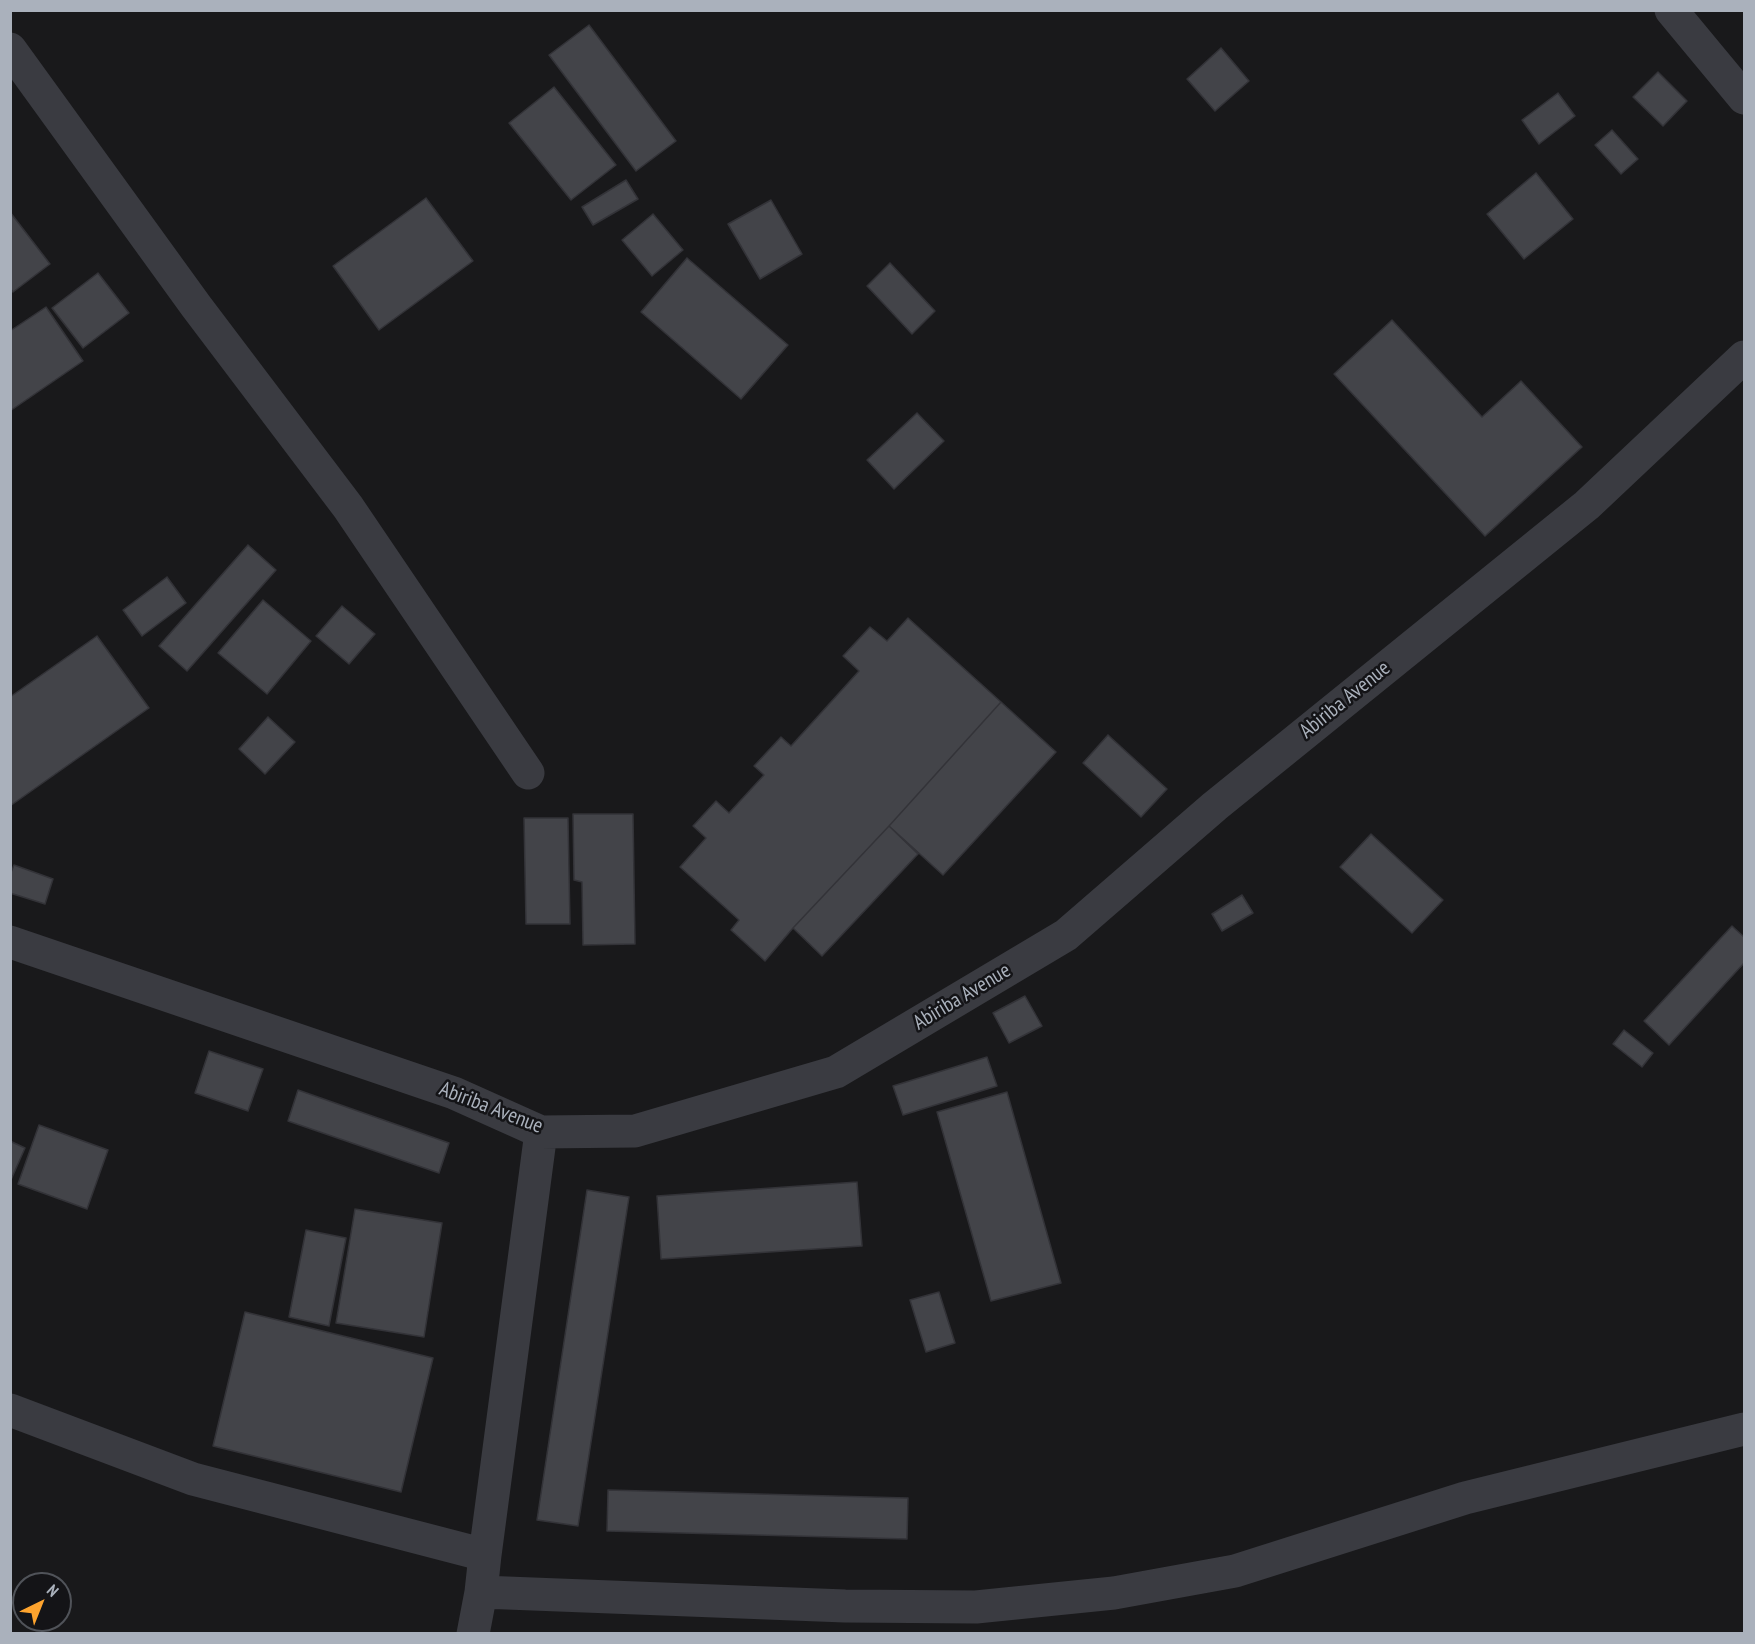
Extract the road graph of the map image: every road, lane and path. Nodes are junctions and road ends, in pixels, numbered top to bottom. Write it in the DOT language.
graph roads {
  1 [pos="1671,10"];
  2 [pos="10,49"];
  3 [pos="1744,98"];
  4 [pos="1744,357"];
  5 [pos="528,773"];
  6 [pos="10,942"];
  7 [pos="541,1132"];
  8 [pos="10,1410"];
  9 [pos="1744,1429"];
  10 [pos="485,1555"];
  11 [pos="482,1592"];
  12 [pos="473,1634"];
  1 -- 3 [label="street"];
  2 -- 5 [label="street"];
  4 -- 7 [label="street, Abiriba Avenue"];
  6 -- 7 [label="street, Abiriba Avenue"];
  7 -- 10 [label="street"];
  8 -- 10 [label="street"];
  9 -- 11 [label="street"];
  10 -- 11 [label="street"];
  11 -- 12 [label="street"];
}
